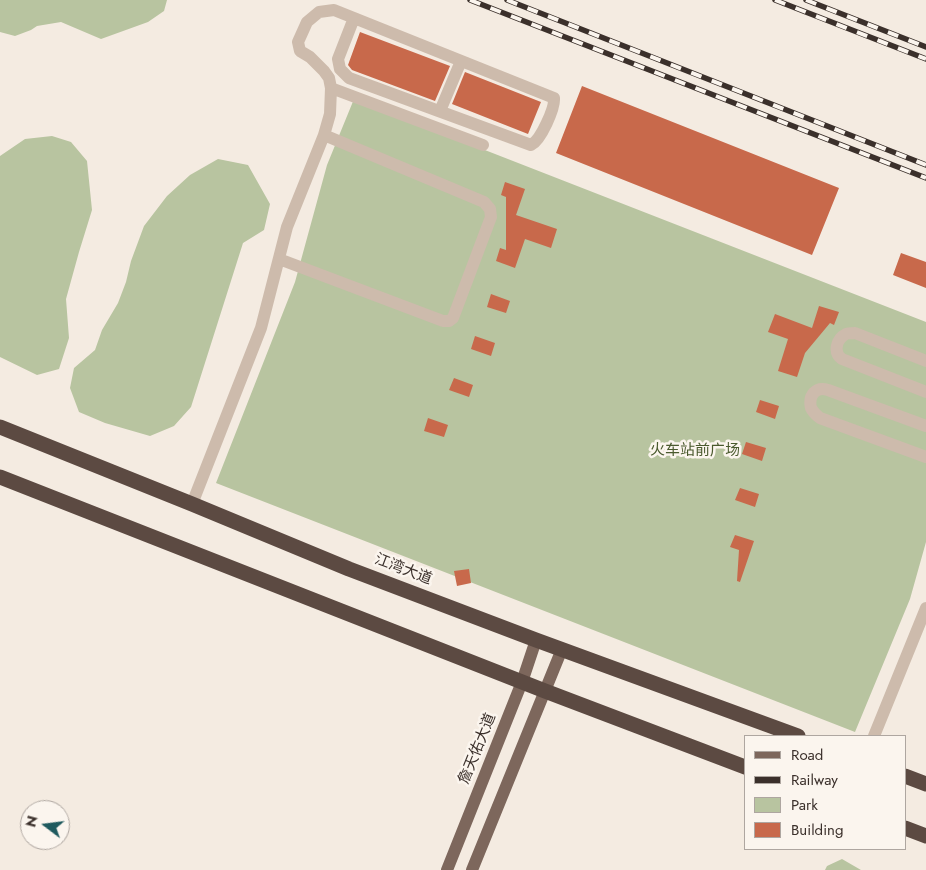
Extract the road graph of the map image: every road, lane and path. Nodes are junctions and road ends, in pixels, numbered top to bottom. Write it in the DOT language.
graph roads {
  1 [pos="354,18"];
  2 [pos="461,60"];
  3 [pos="331,88"];
  4 [pos="440,112"];
  5 [pos="324,135"];
  6 [pos="482,145"];
  7 [pos="279,259"];
  8 [pos="926,361"];
  9 [pos="926,392"];
  10 [pos="0,426"];
  11 [pos="926,426"];
  12 [pos="926,457"];
  13 [pos="0,477"];
  14 [pos="192,504"];
  15 [pos="926,608"];
  16 [pos="536,640"];
  17 [pos="562,649"];
  18 [pos="522,682"];
  19 [pos="545,692"];
  20 [pos="795,735"];
  21 [pos="874,735"];
  22 [pos="744,767"];
  23 [pos="906,776"];
  24 [pos="926,784"];
  25 [pos="906,828"];
  26 [pos="926,836"];
  27 [pos="447,870"];
  28 [pos="472,870"];
  1 -- 2 [label="street"];
  1 -- 3 [label="street"];
  1 -- 4 [label="street"];
  2 -- 4 [label="street"];
  2 -- 4 [label="street"];
  3 -- 5 [label="street"];
  3 -- 6 [label="street"];
  5 -- 7 [label="street"];
  5 -- 7 [label="street"];
  7 -- 14 [label="street"];
  8 -- 9 [label="street"];
  10 -- 14 [label="highway, 江湾大道"];
  11 -- 12 [label="street"];
  13 -- 18 [label="highway"];
  14 -- 16 [label="highway, 江湾大道"];
  15 -- 21 [label="street"];
  16 -- 17 [label="highway, 江湾大道"];
  16 -- 18 [label="main road, 詹天佑大道"];
  17 -- 19 [label="main road"];
  17 -- 20 [label="highway, 江湾大道"];
  18 -- 19 [label="highway"];
  18 -- 27 [label="main road, 詹天佑大道"];
  19 -- 22 [label="highway"];
  19 -- 28 [label="main road"];
  23 -- 24 [label="highway"];
  25 -- 26 [label="highway"];
}
